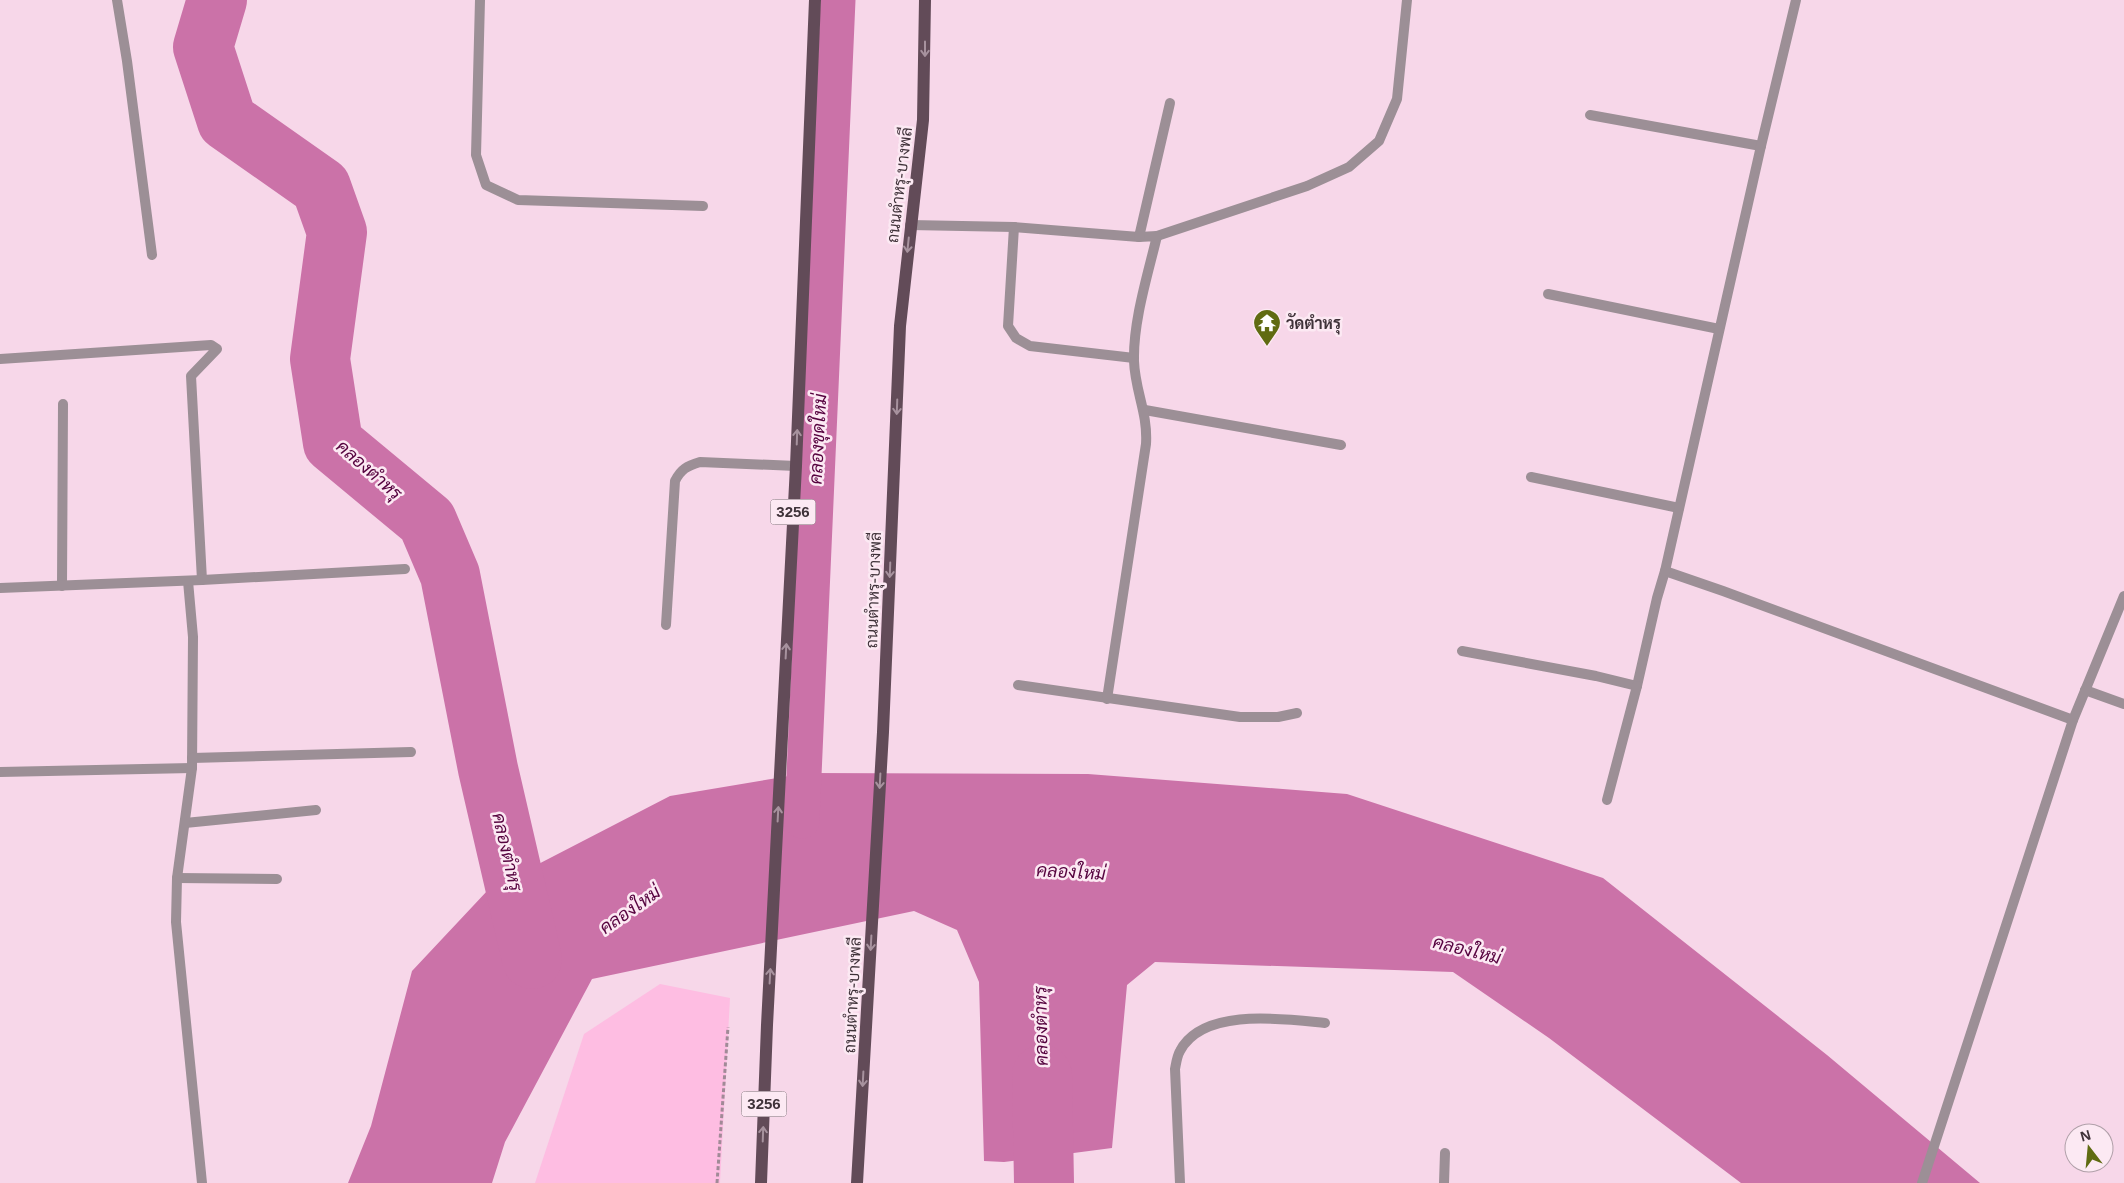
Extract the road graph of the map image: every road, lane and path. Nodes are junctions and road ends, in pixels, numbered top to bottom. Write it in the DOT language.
graph roads {
  1 [pos="117,0"];
  2 [pos="480,0"];
  3 [pos="815,0"];
  4 [pos="925,0"];
  5 [pos="1407,0"];
  6 [pos="1796,0"];
  7 [pos="1170,103"];
  8 [pos="1590,115"];
  9 [pos="1761,146"];
  10 [pos="703,206"];
  11 [pos="910,225"];
  12 [pos="1014,228"];
  13 [pos="1157,236"];
  14 [pos="1139,237"];
  15 [pos="152,255"];
  16 [pos="1548,294"];
  17 [pos="1719,329"];
  18 [pos="1134,358"];
  19 [pos="0,359"];
  20 [pos="62,404"];
  21 [pos="1145,410"];
  22 [pos="1341,445"];
  23 [pos="796,466"];
  24 [pos="1531,477"];
  25 [pos="1679,508"];
  26 [pos="405,569"];
  27 [pos="1665,571"];
  28 [pos="202,580"];
  29 [pos="188,581"];
  30 [pos="62,586"];
  31 [pos="0,588"];
  32 [pos="2124,596"];
  33 [pos="666,625"];
  34 [pos="1462,651"];
  35 [pos="1018,686"];
  36 [pos="1637,686"];
  37 [pos="2085,690"];
  38 [pos="1107,699"];
  39 [pos="2124,704"];
  40 [pos="1298,713"];
  41 [pos="2073,720"];
  42 [pos="411,752"];
  43 [pos="192,763"];
  44 [pos="0,772"];
  45 [pos="1607,800"];
  46 [pos="316,810"];
  47 [pos="185,823"];
  48 [pos="177,878"];
  49 [pos="277,878"];
  50 [pos="1325,1023"];
  51 [pos="728,1027"];
  52 [pos="1446,1153"];
  53 [pos="202,1183"];
  54 [pos="717,1183"];
  55 [pos="761,1183"];
  56 [pos="857,1183"];
  57 [pos="1180,1183"];
  58 [pos="1444,1183"];
  59 [pos="1922,1183"];
  1 -- 15 [label="street"];
  2 -- 10 [label="street"];
  23 -- 3 [label="main road, 3256, one-way"];
  4 -- 11 [label="main road, ถนนตำหรุ-บางพลี, one-way"];
  5 -- 13 [label="street"];
  6 -- 9 [label="street"];
  7 -- 14 [label="street"];
  8 -- 9 [label="street"];
  9 -- 17 [label="street"];
  11 -- 12 [label="street"];
  11 -- 56 [label="main road, ถนนตำหรุ-บางพลี, one-way"];
  12 -- 14 [label="street"];
  12 -- 18 [label="street"];
  13 -- 14 [label="street"];
  13 -- 18 [label="street"];
  16 -- 17 [label="street"];
  17 -- 25 [label="street"];
  18 -- 21 [label="street"];
  19 -- 28 [label="street"];
  20 -- 30 [label="street"];
  21 -- 22 [label="street"];
  21 -- 38 [label="street"];
  23 -- 33 [label="street"];
  55 -- 23 [label="main road, 3256, one-way"];
  24 -- 25 [label="street"];
  25 -- 27 [label="street"];
  26 -- 28 [label="street"];
  27 -- 36 [label="street"];
  27 -- 41 [label="street"];
  28 -- 29 [label="street"];
  29 -- 30 [label="street"];
  29 -- 43 [label="street"];
  30 -- 31 [label="street"];
  32 -- 37 [label="street"];
  34 -- 36 [label="street"];
  35 -- 38 [label="street"];
  36 -- 45 [label="street"];
  37 -- 39 [label="street"];
  37 -- 41 [label="street"];
  38 -- 40 [label="street"];
  41 -- 59 [label="street"];
  42 -- 43 [label="street"];
  43 -- 44 [label="street"];
  43 -- 47 [label="street"];
  46 -- 47 [label="street"];
  47 -- 48 [label="street"];
  48 -- 49 [label="street"];
  48 -- 53 [label="street"];
  50 -- 57 [label="street"];
  51 -- 54 [label="path"];
  52 -- 58 [label="street"];
}
